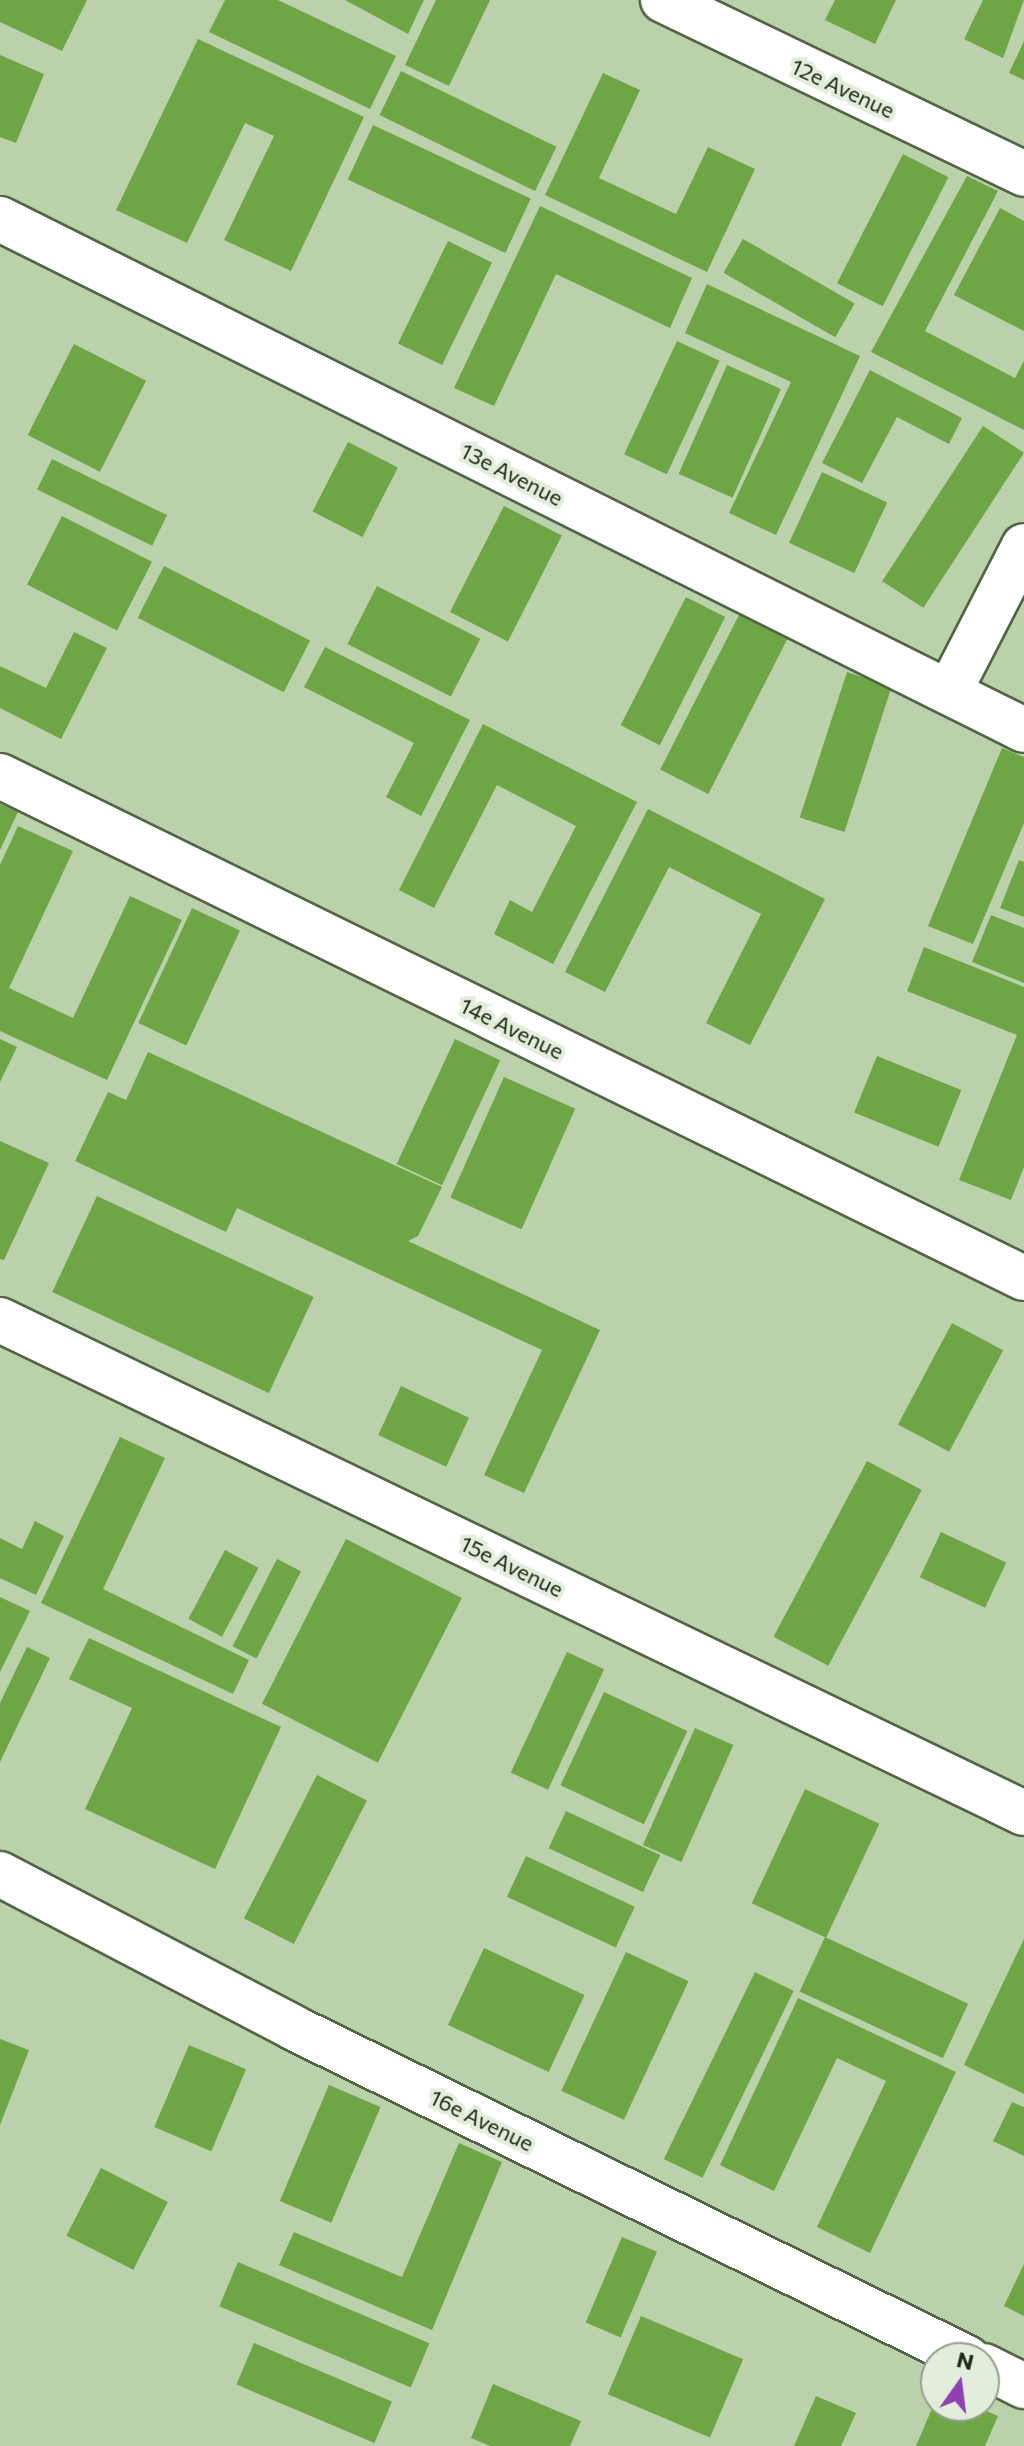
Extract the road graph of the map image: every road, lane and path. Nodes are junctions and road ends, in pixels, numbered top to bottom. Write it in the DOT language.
graph roads {
  1 [pos="663,0"];
  2 [pos="1024,174"];
  3 [pos="0,219"];
  4 [pos="1024,546"];
  5 [pos="949,692"];
  6 [pos="1024,730"];
  7 [pos="0,776"];
  8 [pos="1024,1278"];
  9 [pos="0,1320"];
  10 [pos="1024,1813"];
  11 [pos="0,1874"];
  12 [pos="934,2342"];
  13 [pos="1000,2374"];
  14 [pos="1024,2386"];
  1 -- 2 [label="street, 12e Avenue"];
  3 -- 5 [label="street, 13e Avenue"];
  4 -- 5 [label="street"];
  5 -- 6 [label="street, 13e Avenue"];
  7 -- 8 [label="street, 14e Avenue"];
  9 -- 10 [label="street, 15e Avenue"];
  11 -- 12 [label="street, 16e Avenue"];
  13 -- 14 [label="street"];
}
